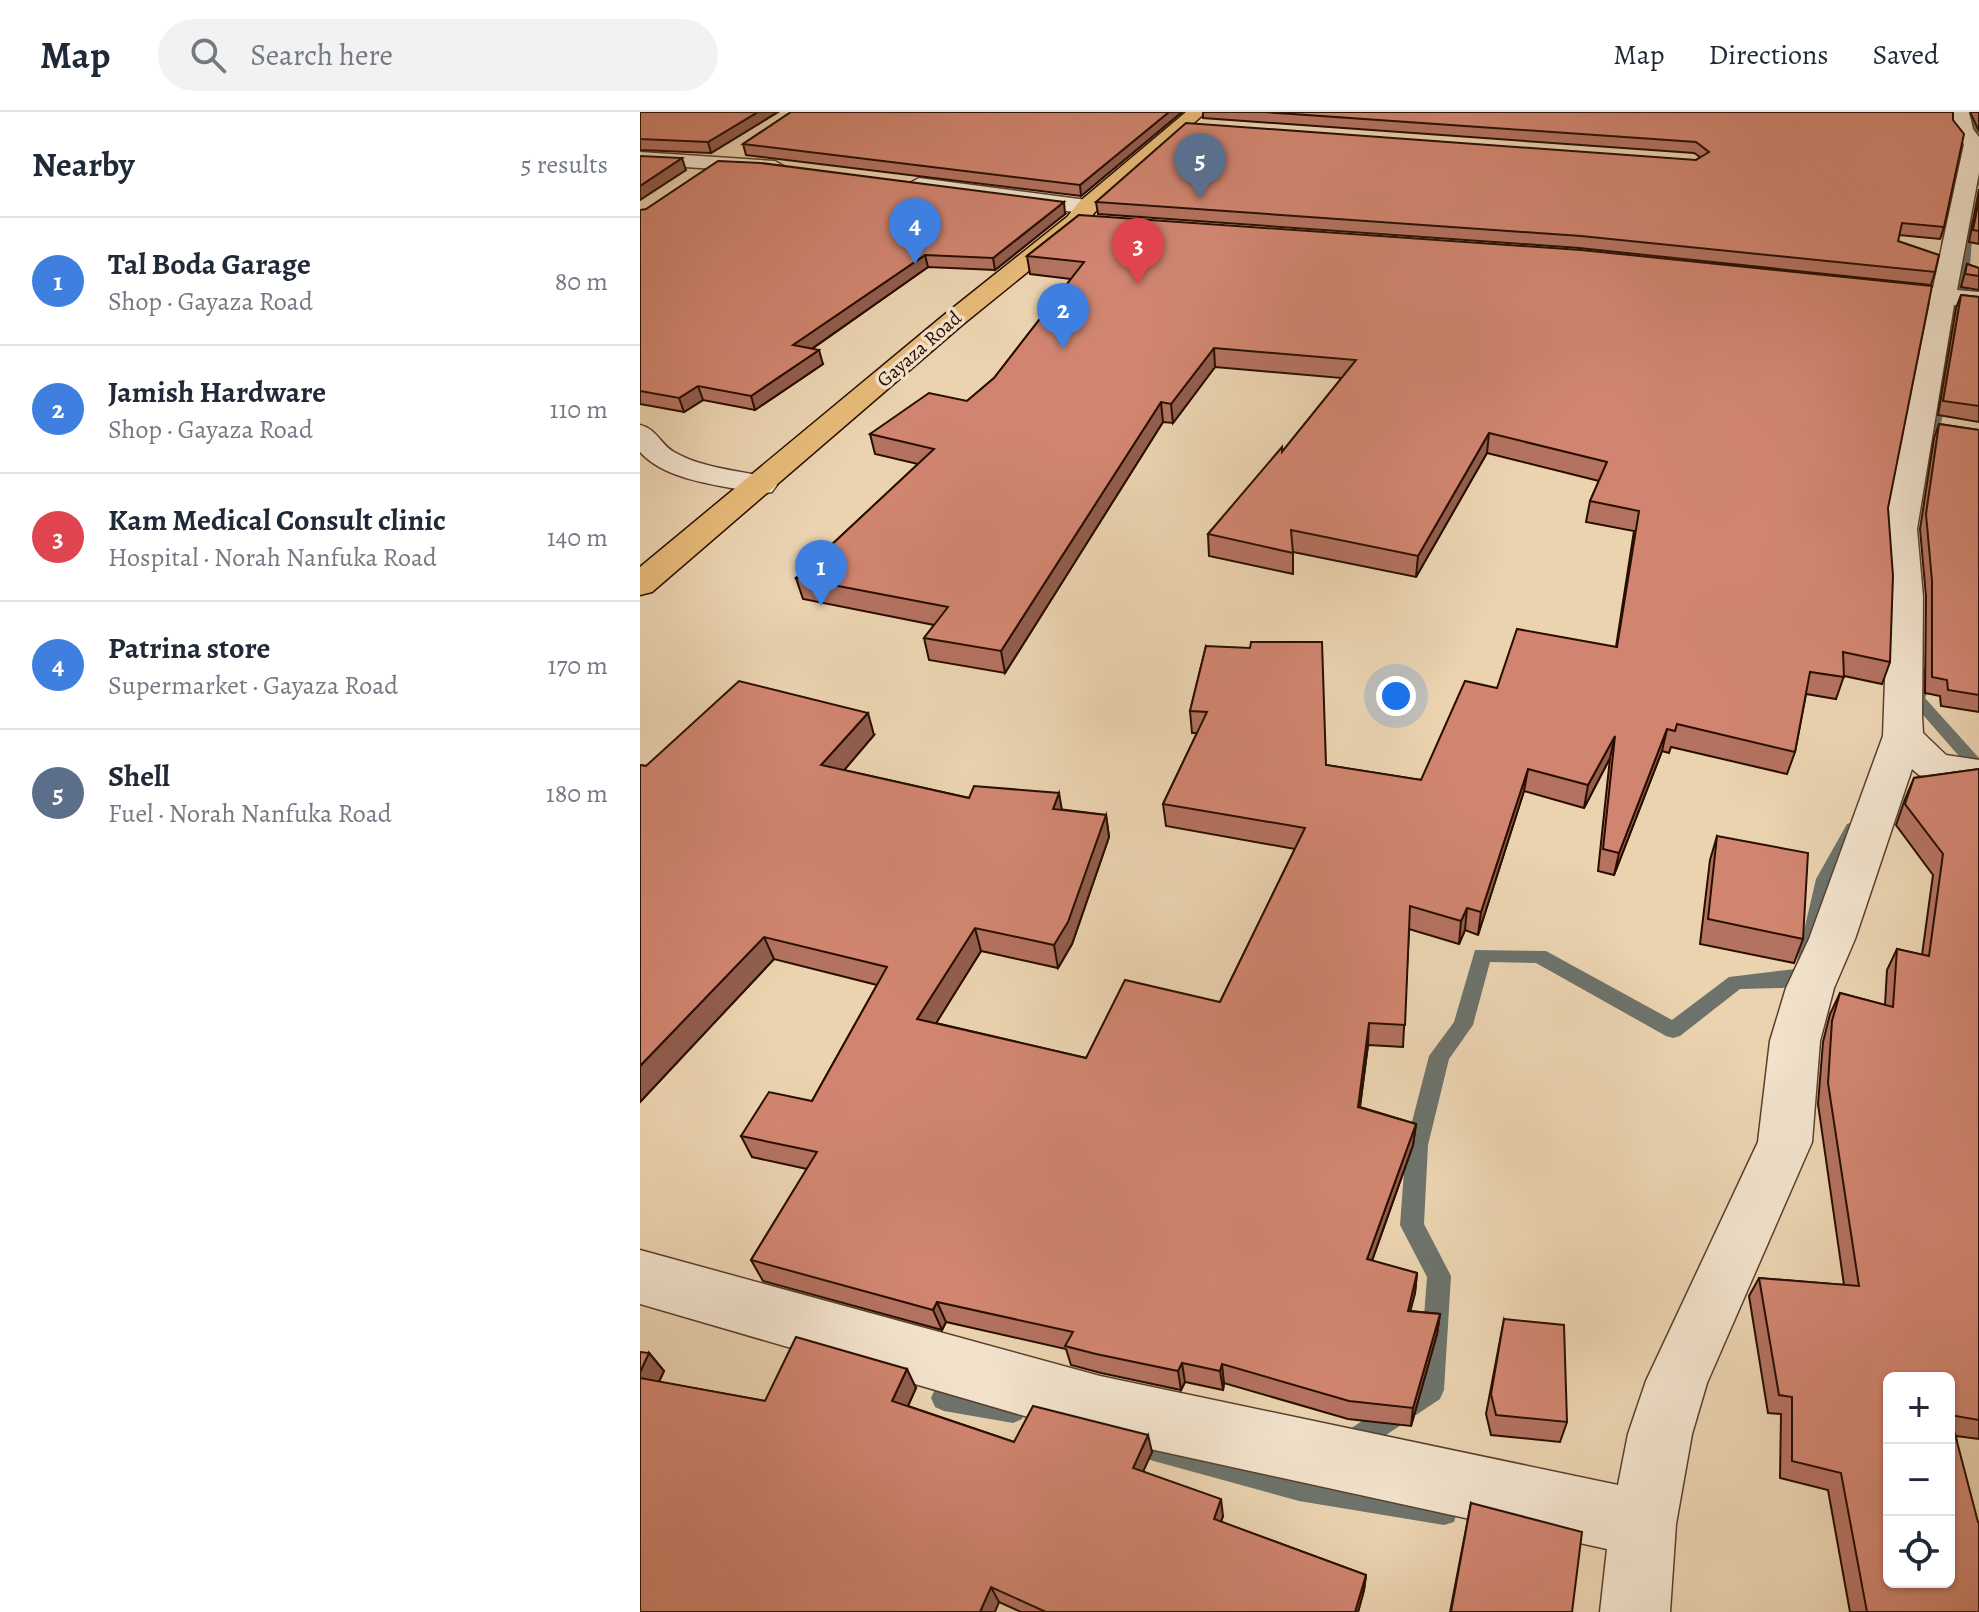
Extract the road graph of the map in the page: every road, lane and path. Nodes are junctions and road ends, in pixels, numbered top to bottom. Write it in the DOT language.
graph roads {
  1 [pos="1966,115"];
  2 [pos="1197,122"];
  3 [pos="736,148"];
  4 [pos="1976,157"];
  5 [pos="640,158"];
  6 [pos="711,163"];
  7 [pos="791,169"];
  8 [pos="692,179"];
  9 [pos="905,182"];
  10 [pos="1088,217"];
  11 [pos="1854,287"];
  12 [pos="1946,297"];
  13 [pos="1979,300"];
  14 [pos="640,434"];
  15 [pos="761,485"];
  16 [pos="640,585"];
  17 [pos="1903,736"];
  18 [pos="1979,774"];
  19 [pos="640,1277"];
  20 [pos="1643,1524"];
  21 [pos="1635,1612"];
  1 -- 4 [label="street"];
  2 -- 10 [label="main road, Gayaza Road"];
  3 -- 6 [label="street"];
  4 -- 12 [label="street"];
  5 -- 6 [label="street"];
  6 -- 7 [label="street"];
  6 -- 8 [label="street"];
  9 -- 10 [label="street"];
  10 -- 15 [label="main road, Gayaza Road"];
  11 -- 12 [label="street"];
  12 -- 13 [label="street"];
  12 -- 17 [label="street"];
  14 -- 15 [label="street"];
  15 -- 16 [label="main road, Gayaza Road"];
  17 -- 18 [label="street"];
  17 -- 20 [label="street"];
  19 -- 20 [label="street"];
  20 -- 21 [label="street"];
}
